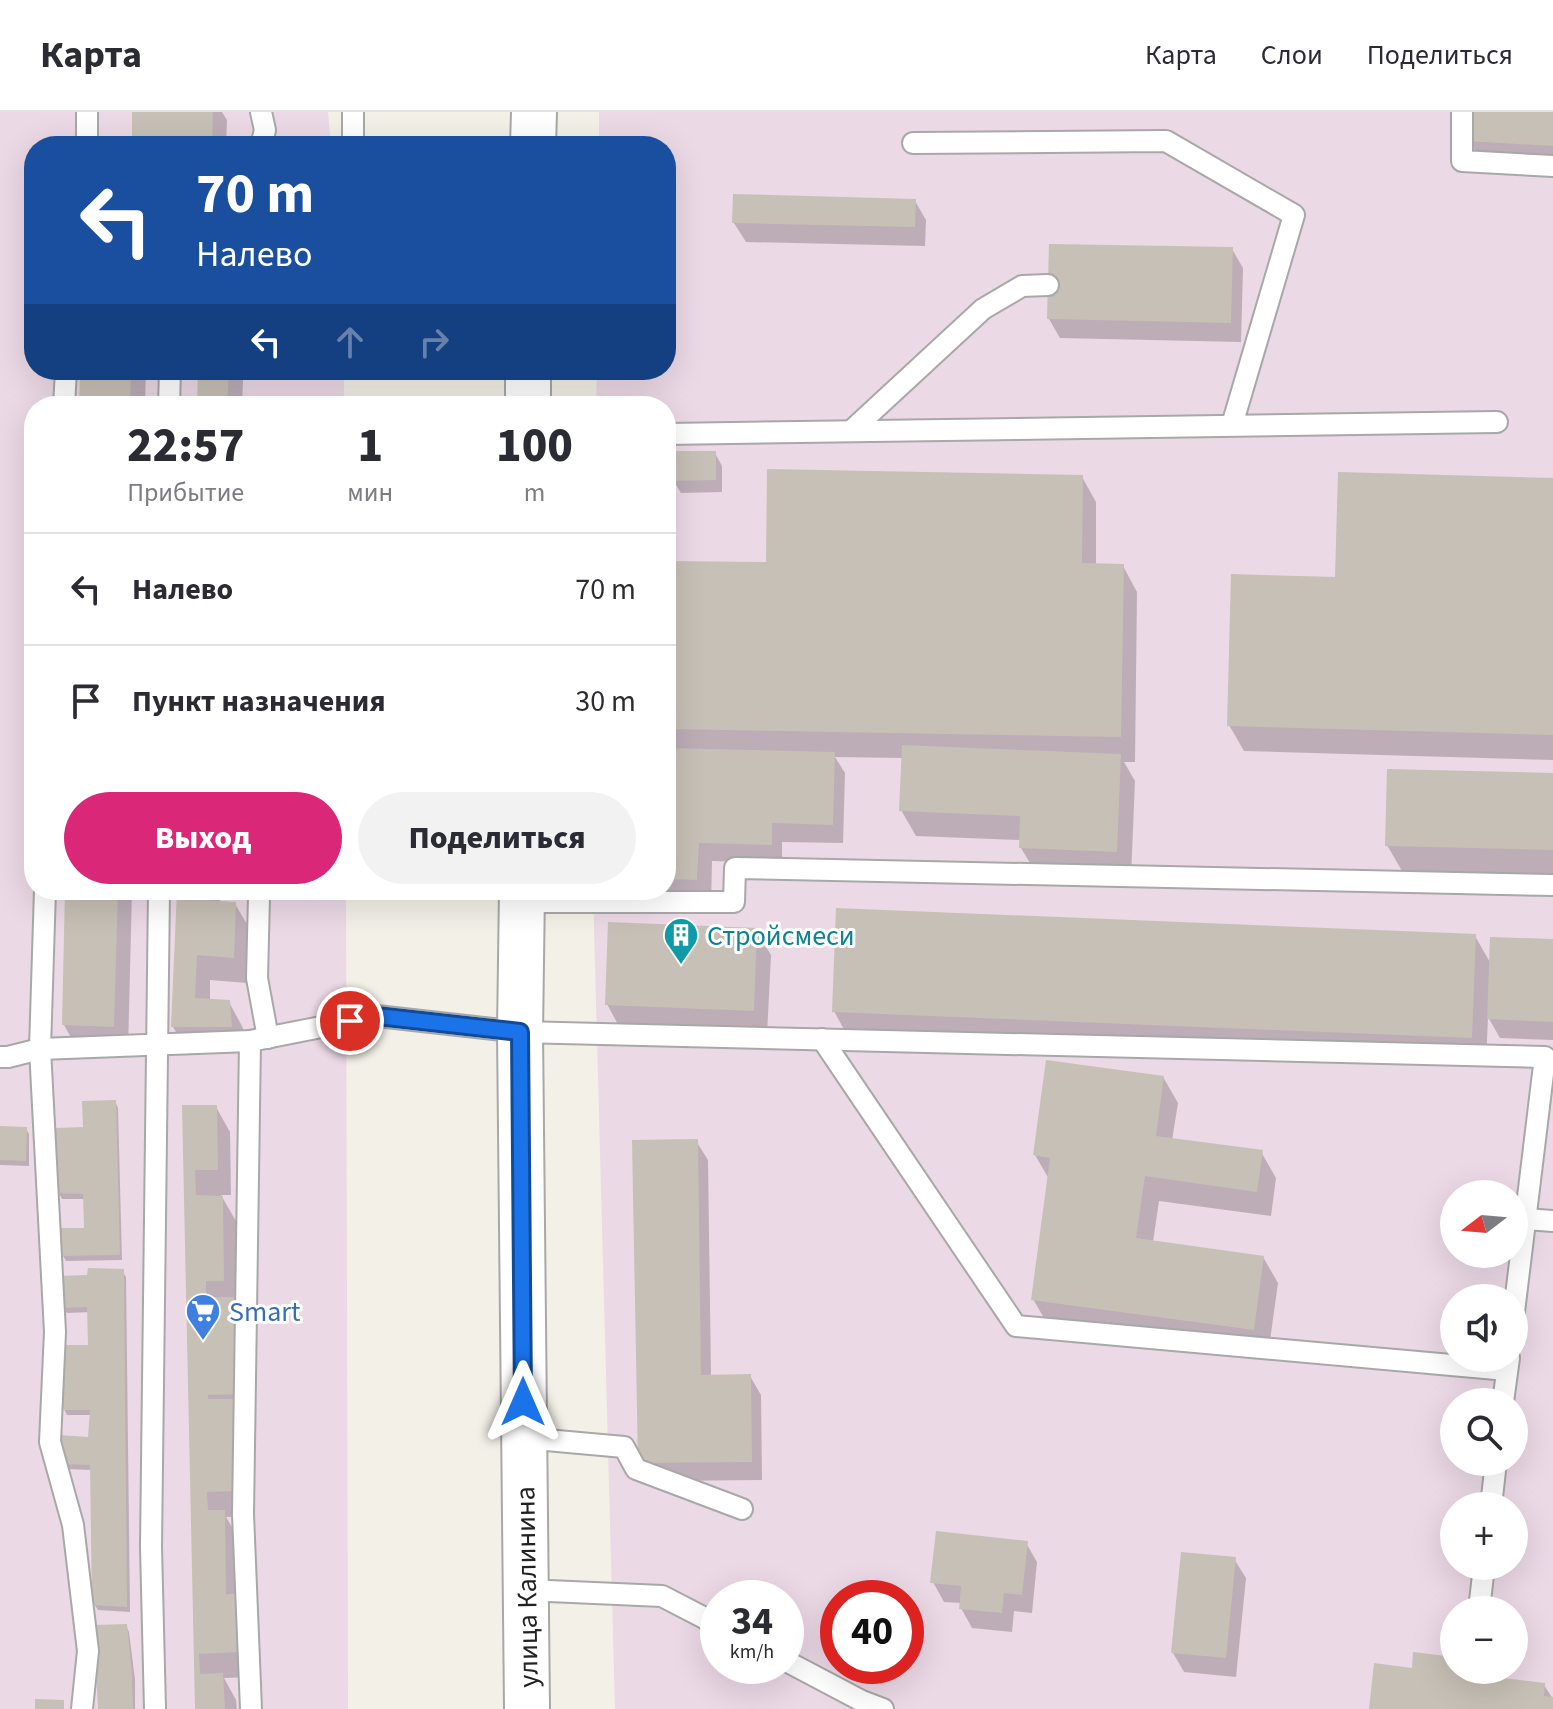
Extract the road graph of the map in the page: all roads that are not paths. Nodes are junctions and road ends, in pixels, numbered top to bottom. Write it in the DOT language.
graph roads {
  1 [pos="87,112"];
  2 [pos="261,112"];
  3 [pos="353,112"];
  4 [pos="534,112"];
  5 [pos="1462,112"];
  6 [pos="87,136"];
  7 [pos="264,136"];
  8 [pos="353,136"];
  9 [pos="533,136"];
  10 [pos="913,143"];
  11 [pos="1553,166"];
  12 [pos="1048,285"];
  13 [pos="1497,422"];
  14 [pos="1232,425"];
  15 [pos="851,431"];
  16 [pos="676,434"];
  17 [pos="1553,885"];
  18 [pos="45,900"];
  19 [pos="159,900"];
  20 [pos="259,900"];
  21 [pos="522,900"];
  22 [pos="663,900"];
  23 [pos="520,1032"];
  24 [pos="822,1039"];
  25 [pos="259,1040"];
  26 [pos="156,1046"];
  27 [pos="40,1049"];
  28 [pos="0,1057"];
  29 [pos="1528,1195"];
  30 [pos="1528,1219"];
  31 [pos="1553,1221"];
  32 [pos="1440,1359"];
  33 [pos="524,1438"];
  34 [pos="742,1509"];
  35 [pos="526,1590"];
  36 [pos="700,1616"];
  37 [pos="804,1670"];
  38 [pos="82,1709"];
  39 [pos="155,1709"];
  40 [pos="251,1709"];
  41 [pos="527,1709"];
  42 [pos="883,1709"];
  1 -- 6 [label="lane"];
  2 -- 7 [label="lane"];
  3 -- 8 [label="lane"];
  4 -- 9 [label="street"];
  5 -- 11 [label="lane"];
  10 -- 14 [label="lane"];
  12 -- 15 [label="lane"];
  13 -- 14 [label="lane"];
  14 -- 15 [label="lane"];
  15 -- 16 [label="lane"];
  17 -- 22 [label="lane"];
  18 -- 27 [label="lane"];
  19 -- 26 [label="lane"];
  20 -- 25 [label="lane"];
  21 -- 23 [label="street, улица Калинина"];
  23 -- 24 [label="lane"];
  23 -- 25 [label="lane"];
  23 -- 33 [label="street, улица Калинина"];
  24 -- 29 [label="lane"];
  24 -- 32 [label="lane"];
  25 -- 26 [label="lane"];
  25 -- 40 [label="lane"];
  26 -- 27 [label="lane"];
  26 -- 39 [label="lane"];
  27 -- 28 [label="lane"];
  27 -- 38 [label="lane"];
  30 -- 31 [label="lane"];
  33 -- 34 [label="lane"];
  33 -- 35 [label="street, улица Калинина"];
  35 -- 36 [label="lane"];
  35 -- 41 [label="street, улица Калинина"];
  37 -- 42 [label="lane"];
}
